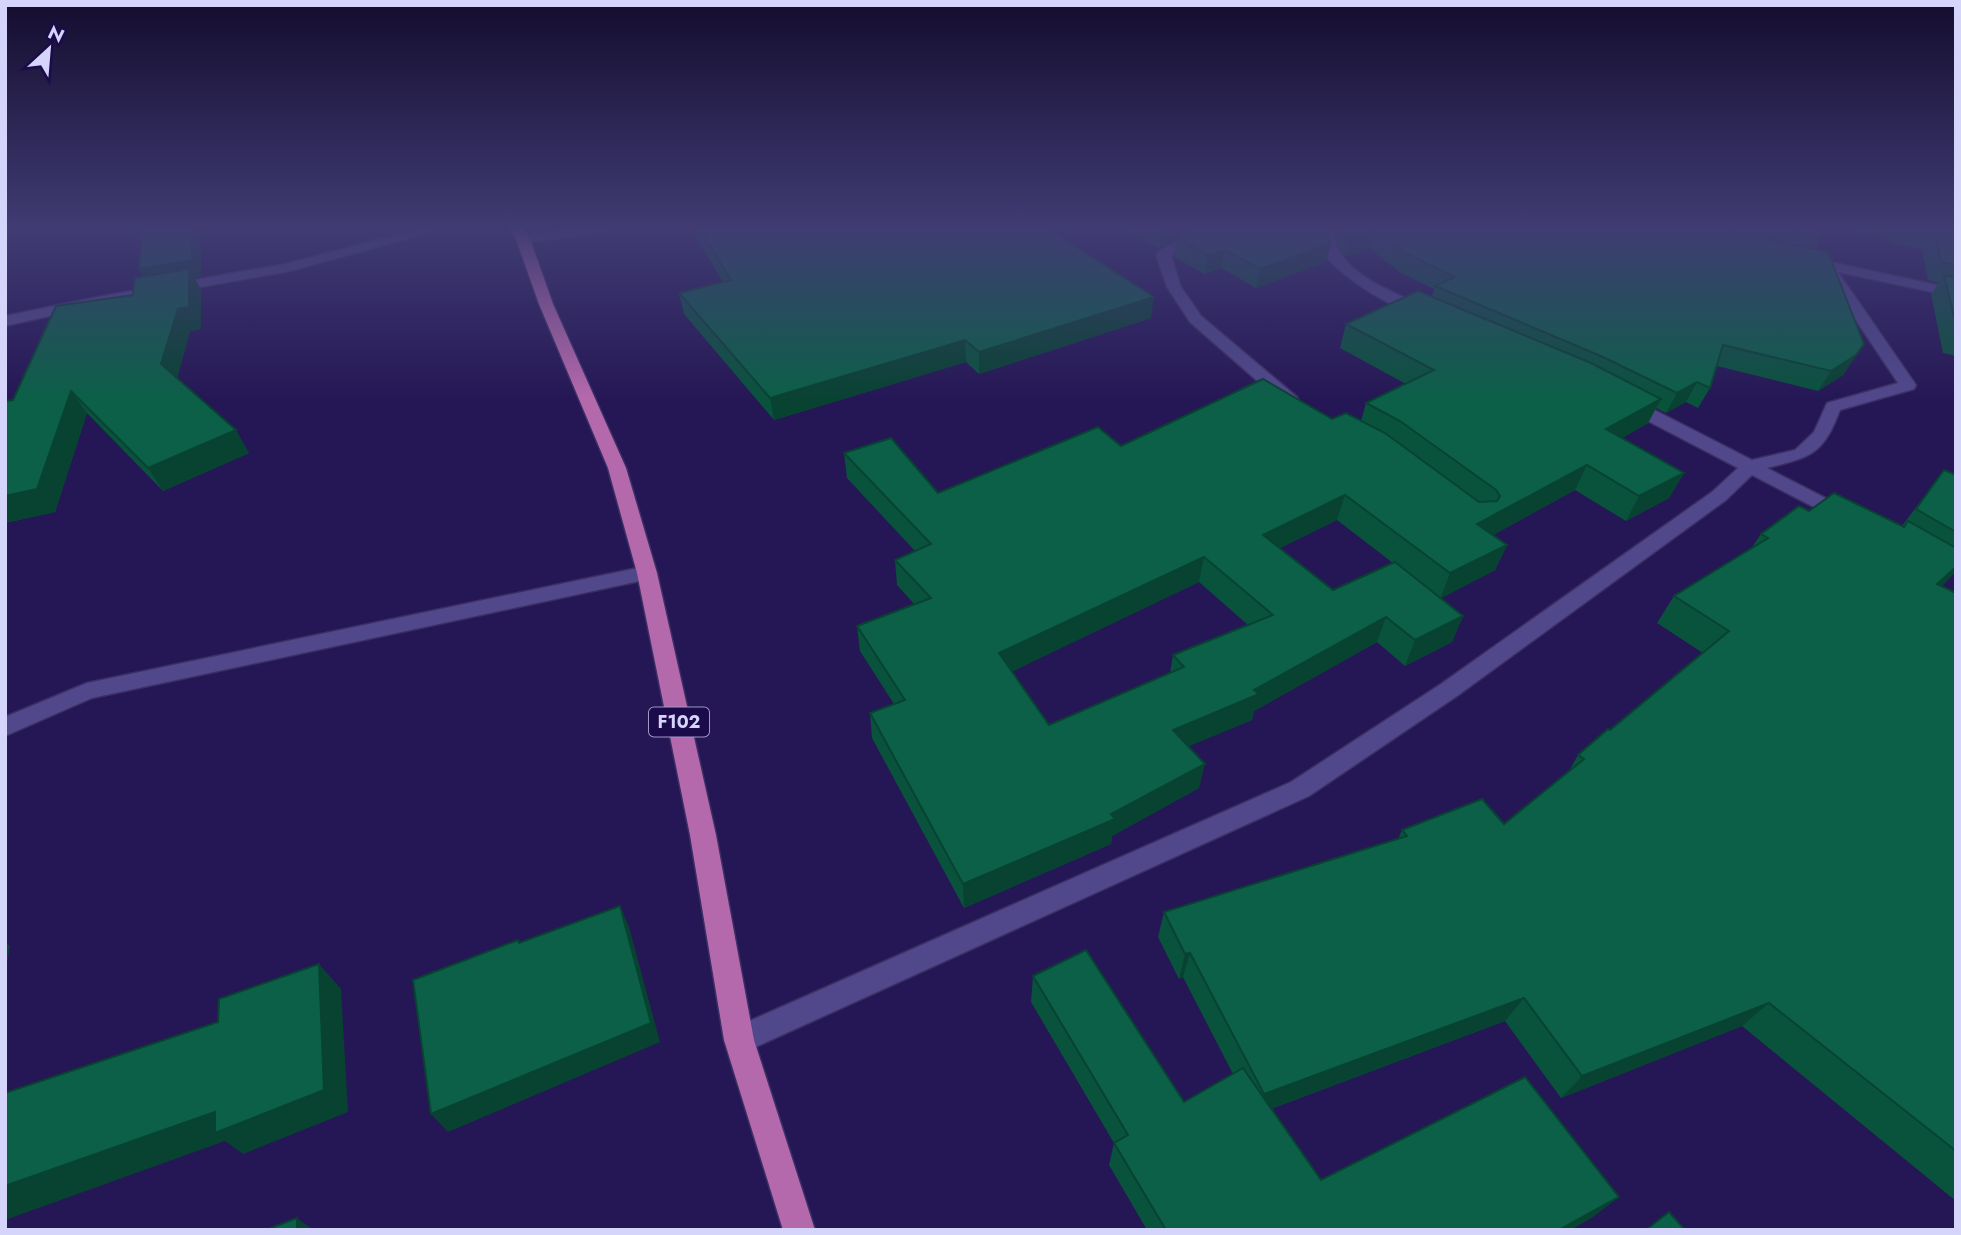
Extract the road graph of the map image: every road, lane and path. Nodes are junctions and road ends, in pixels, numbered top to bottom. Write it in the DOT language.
graph roads {
  1 [pos="190,285"];
  2 [pos="539,285"];
  3 [pos="1174,285"];
  4 [pos="1371,285"];
  5 [pos="1832,285"];
  6 [pos="1917,285"];
  7 [pos="1956,293"];
  8 [pos="1434,316"];
  9 [pos="5,321"];
  10 [pos="1610,394"];
  11 [pos="1302,407"];
  12 [pos="1751,466"];
  13 [pos="1859,523"];
  14 [pos="647,573"];
  15 [pos="5,727"];
  16 [pos="739,1041"];
  17 [pos="799,1230"];
  1 -- 9 [label="street"];
  2 -- 14 [label="main road, F102"];
  3 -- 11 [label="street"];
  4 -- 8 [label="street"];
  5 -- 12 [label="street"];
  6 -- 7 [label="street"];
  10 -- 12 [label="street"];
  12 -- 13 [label="street"];
  12 -- 16 [label="street"];
  14 -- 15 [label="street"];
  14 -- 16 [label="main road, F102"];
  16 -- 17 [label="main road, F102"];
}
